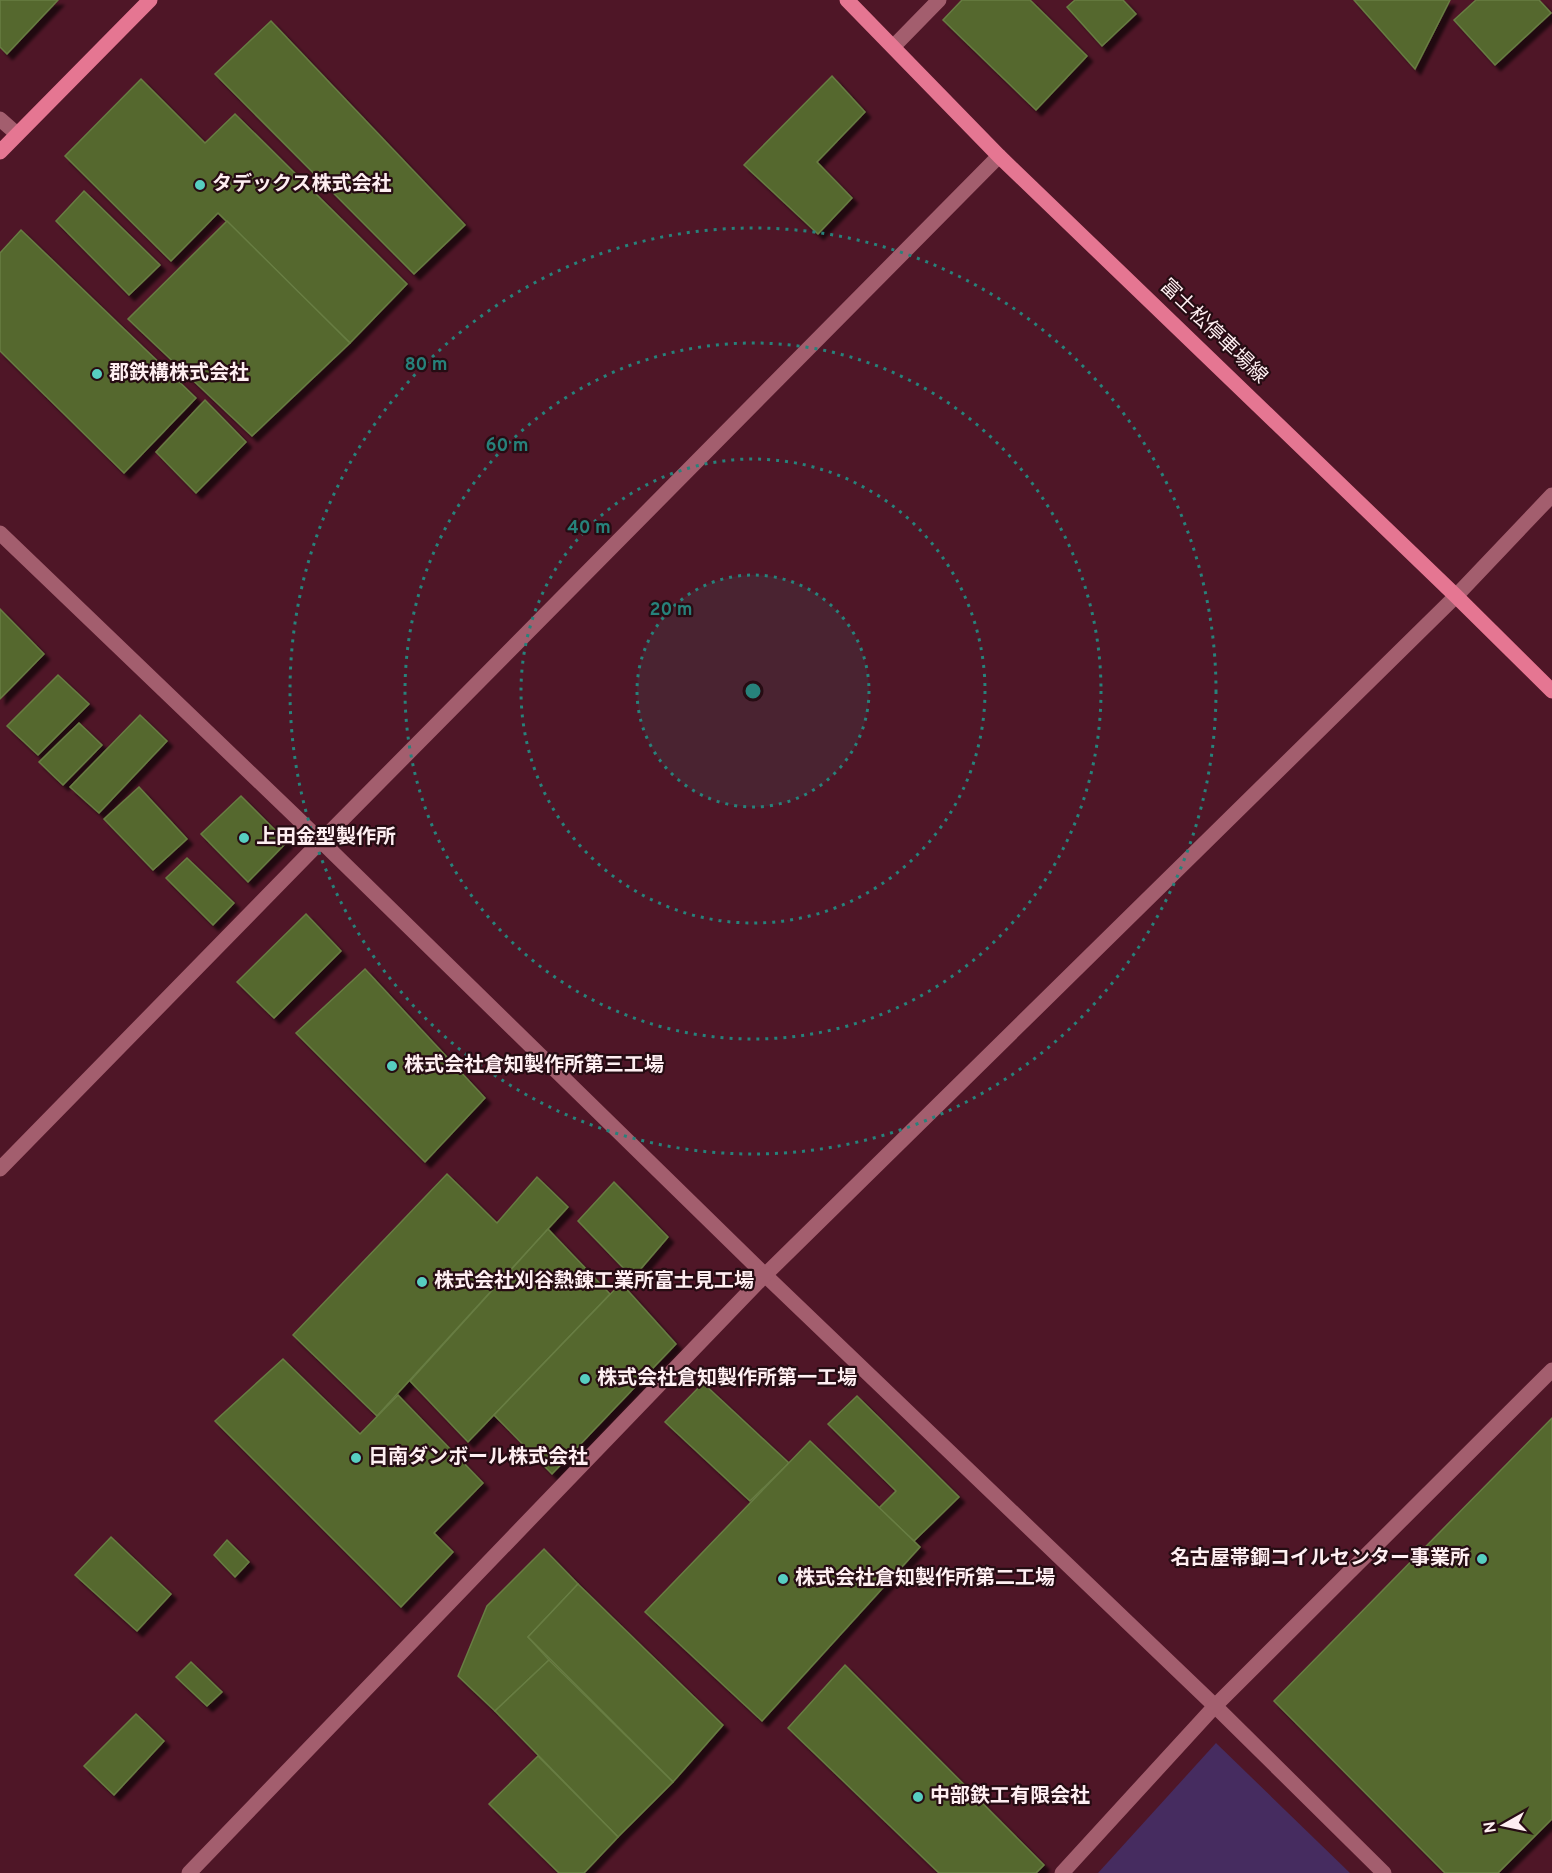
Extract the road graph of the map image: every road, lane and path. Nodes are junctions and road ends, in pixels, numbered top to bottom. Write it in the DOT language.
graph roads {
  1 [pos="150,0"];
  2 [pos="847,0"];
  3 [pos="939,0"];
  4 [pos="894,46"];
  5 [pos="0,119"];
  6 [pos="17,134"];
  7 [pos="0,153"];
  8 [pos="999,156"];
  9 [pos="1552,495"];
  10 [pos="0,533"];
  11 [pos="1456,596"];
  12 [pos="1552,691"];
  13 [pos="321,841"];
  14 [pos="0,1169"];
  15 [pos="765,1275"];
  16 [pos="1552,1370"];
  17 [pos="1215,1706"];
  18 [pos="189,1873"];
  19 [pos="1062,1873"];
  20 [pos="1384,1873"];
  1 -- 6 [label="main road"];
  2 -- 4 [label="main road, 富士松停車場線"];
  3 -- 4 [label="street"];
  4 -- 8 [label="main road, 富士松停車場線"];
  5 -- 6 [label="street"];
  6 -- 7 [label="main road"];
  8 -- 11 [label="main road, 富士松停車場線"];
  8 -- 13 [label="street"];
  9 -- 11 [label="street"];
  10 -- 13 [label="street"];
  11 -- 12 [label="main road, 富士松停車場線"];
  11 -- 15 [label="street"];
  13 -- 14 [label="street"];
  13 -- 15 [label="street"];
  15 -- 17 [label="street"];
  15 -- 18 [label="street"];
  16 -- 17 [label="street"];
  17 -- 19 [label="street"];
  17 -- 20 [label="street"];
}
